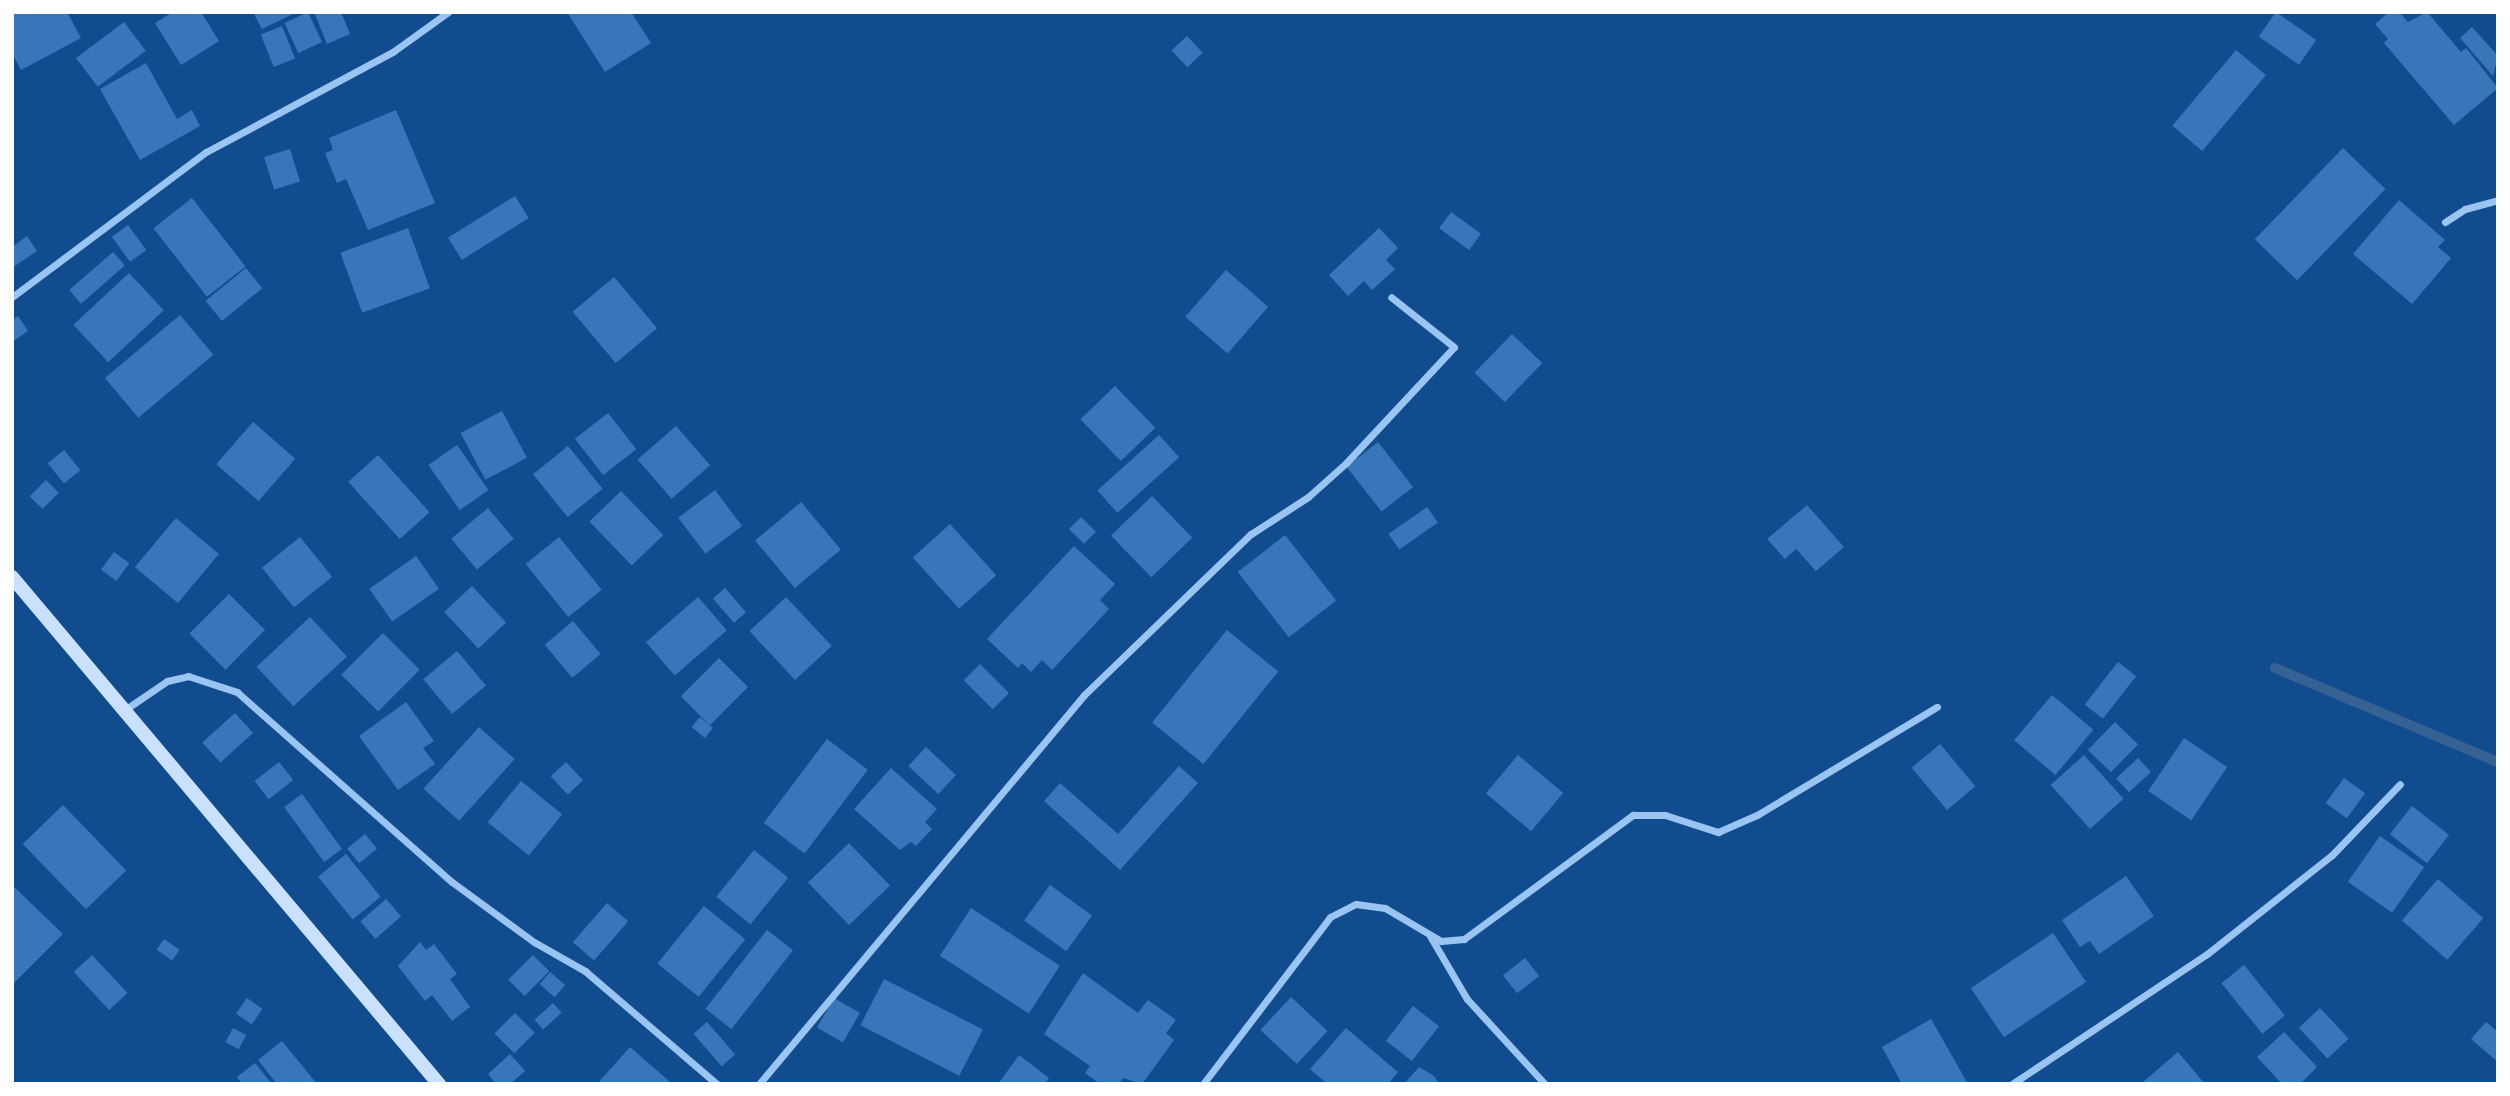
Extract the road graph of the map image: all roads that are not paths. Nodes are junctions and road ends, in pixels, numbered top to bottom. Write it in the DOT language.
graph roads {
  1 [pos="447,12"];
  2 [pos="2498,200"];
  3 [pos="2445,222"];
  4 [pos="12,297"];
  5 [pos="1391,297"];
  6 [pos="12,577"];
  7 [pos="1937,707"];
  8 [pos="126,709"];
  9 [pos="2400,784"];
  10 [pos="1428,933"];
  11 [pos="438,1083"];
  12 [pos="717,1084"];
  13 [pos="760,1084"];
  14 [pos="1203,1084"];
  15 [pos="1545,1084"];
  16 [pos="2012,1084"];
  1 -- 4 [label="street"];
  2 -- 3 [label="street"];
  5 -- 13 [label="street"];
  6 -- 8 [label="main road"];
  7 -- 10 [label="street"];
  8 -- 11 [label="main road"];
  8 -- 12 [label="street"];
  9 -- 16 [label="street"];
  10 -- 14 [label="street"];
  10 -- 15 [label="street"];
}
